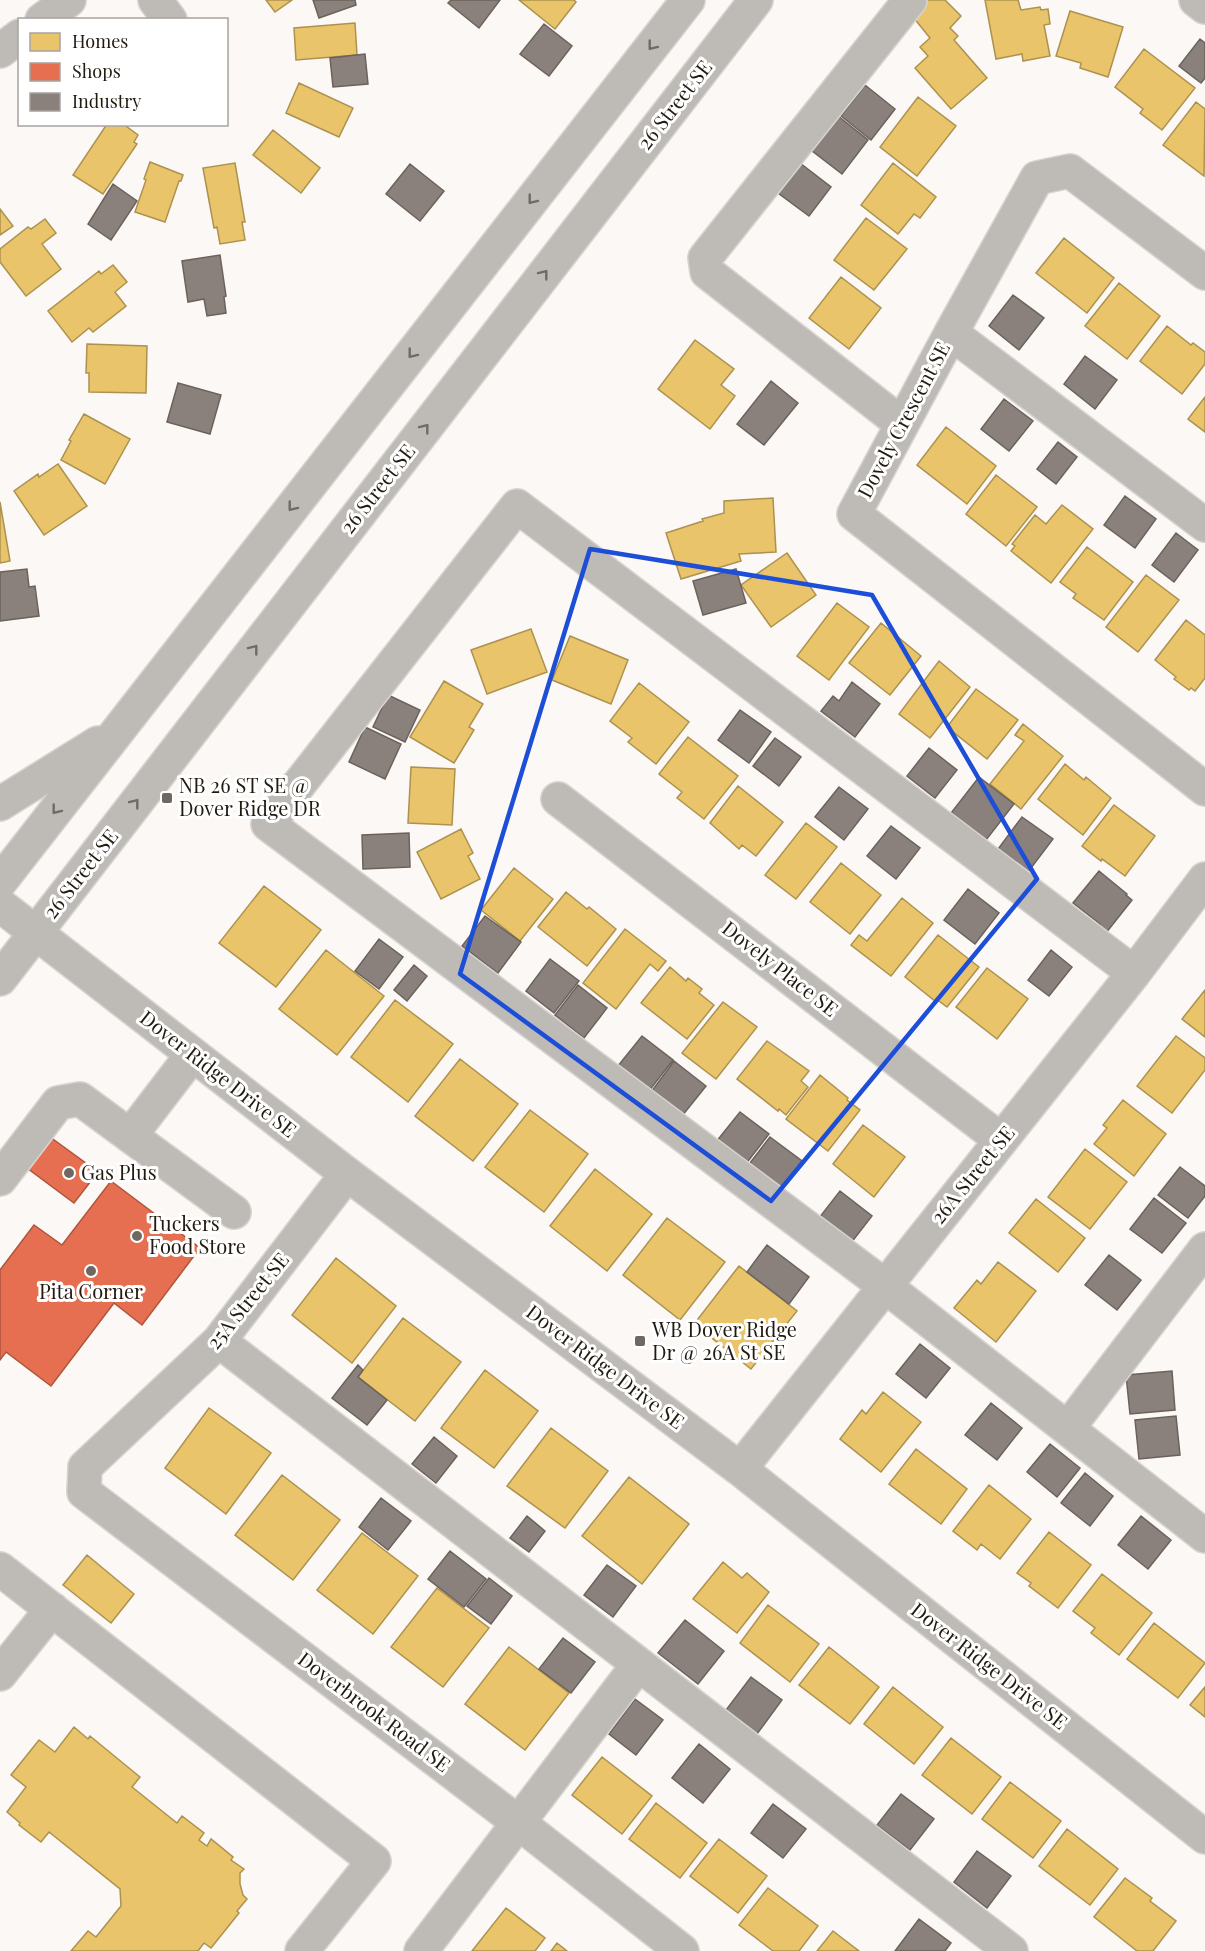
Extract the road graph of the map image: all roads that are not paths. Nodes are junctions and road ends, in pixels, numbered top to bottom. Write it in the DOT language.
graph roads {
  1 [pos="69,0"];
  2 [pos="155,0"];
  3 [pos="688,0"];
  4 [pos="910,0"];
  5 [pos="1196,0"];
  6 [pos="746,4"];
  7 [pos="1205,7"];
  8 [pos="45,18"];
  9 [pos="168,18"];
  10 [pos="18,38"];
  11 [pos="0,51"];
  12 [pos="1205,273"];
  13 [pos="951,333"];
  14 [pos="902,424"];
  15 [pos="1205,525"];
  16 [pos="118,731"];
  17 [pos="1205,789"];
  18 [pos="558,799"];
  19 [pos="0,804"];
  20 [pos="1205,879"];
  21 [pos="0,882"];
  22 [pos="0,904"];
  23 [pos="35,933"];
  24 [pos="1134,973"];
  25 [pos="0,979"];
  26 [pos="192,1054"];
  27 [pos="130,1136"];
  28 [pos="1001,1140"];
  29 [pos="347,1174"];
  30 [pos="0,1179"];
  31 [pos="234,1212"];
  32 [pos="1205,1249"];
  33 [pos="885,1286"];
  34 [pos="219,1341"];
  35 [pos="1068,1428"];
  36 [pos="85,1467"];
  37 [pos="740,1469"];
  38 [pos="1205,1536"];
  39 [pos="0,1569"];
  40 [pos="52,1609"];
  41 [pos="638,1665"];
  42 [pos="0,1674"];
  43 [pos="519,1823"];
  44 [pos="1205,1837"];
  45 [pos="302,1951"];
  46 [pos="422,1951"];
  47 [pos="682,1951"];
  48 [pos="1011,1951"];
  1 -- 8 [label="street"];
  2 -- 9 [label="street"];
  3 -- 16 [label="street, one-way"];
  4 -- 14 [label="street"];
  5 -- 7 [label="street"];
  23 -- 6 [label="street, 26 Street SE, one-way"];
  10 -- 11 [label="street"];
  12 -- 13 [label="street, Dovely Crescent SE"];
  13 -- 14 [label="street, Dovely Crescent SE"];
  13 -- 15 [label="street"];
  14 -- 17 [label="street, Dovely Crescent SE"];
  16 -- 19 [label="street"];
  16 -- 21 [label="street, one-way"];
  18 -- 28 [label="street, Dovely Place SE"];
  20 -- 24 [label="street, 26A Street SE"];
  22 -- 23 [label="street, Dover Ridge Drive SE"];
  23 -- 25 [label="street, 26 Street SE"];
  23 -- 26 [label="street, Dover Ridge Drive SE"];
  24 -- 28 [label="street, 26A Street SE"];
  24 -- 33 [label="street"];
  26 -- 27 [label="street"];
  26 -- 29 [label="street, Dover Ridge Drive SE"];
  27 -- 30 [label="street"];
  27 -- 31 [label="street"];
  28 -- 33 [label="street, 26A Street SE"];
  29 -- 34 [label="street, 25A Street SE"];
  29 -- 37 [label="street, Dover Ridge Drive SE"];
  32 -- 35 [label="street"];
  33 -- 35 [label="street"];
  33 -- 37 [label="street, 26A Street SE"];
  34 -- 36 [label="street, 25A Street SE"];
  34 -- 41 [label="street"];
  35 -- 38 [label="street"];
  36 -- 43 [label="street, Doverbrook Road SE"];
  37 -- 44 [label="street, Dover Ridge Drive SE"];
  39 -- 40 [label="street"];
  40 -- 42 [label="street"];
  40 -- 45 [label="street"];
  41 -- 43 [label="street"];
  41 -- 48 [label="street"];
  43 -- 46 [label="street"];
  43 -- 47 [label="street, Doverbrook Road SE"];
}
